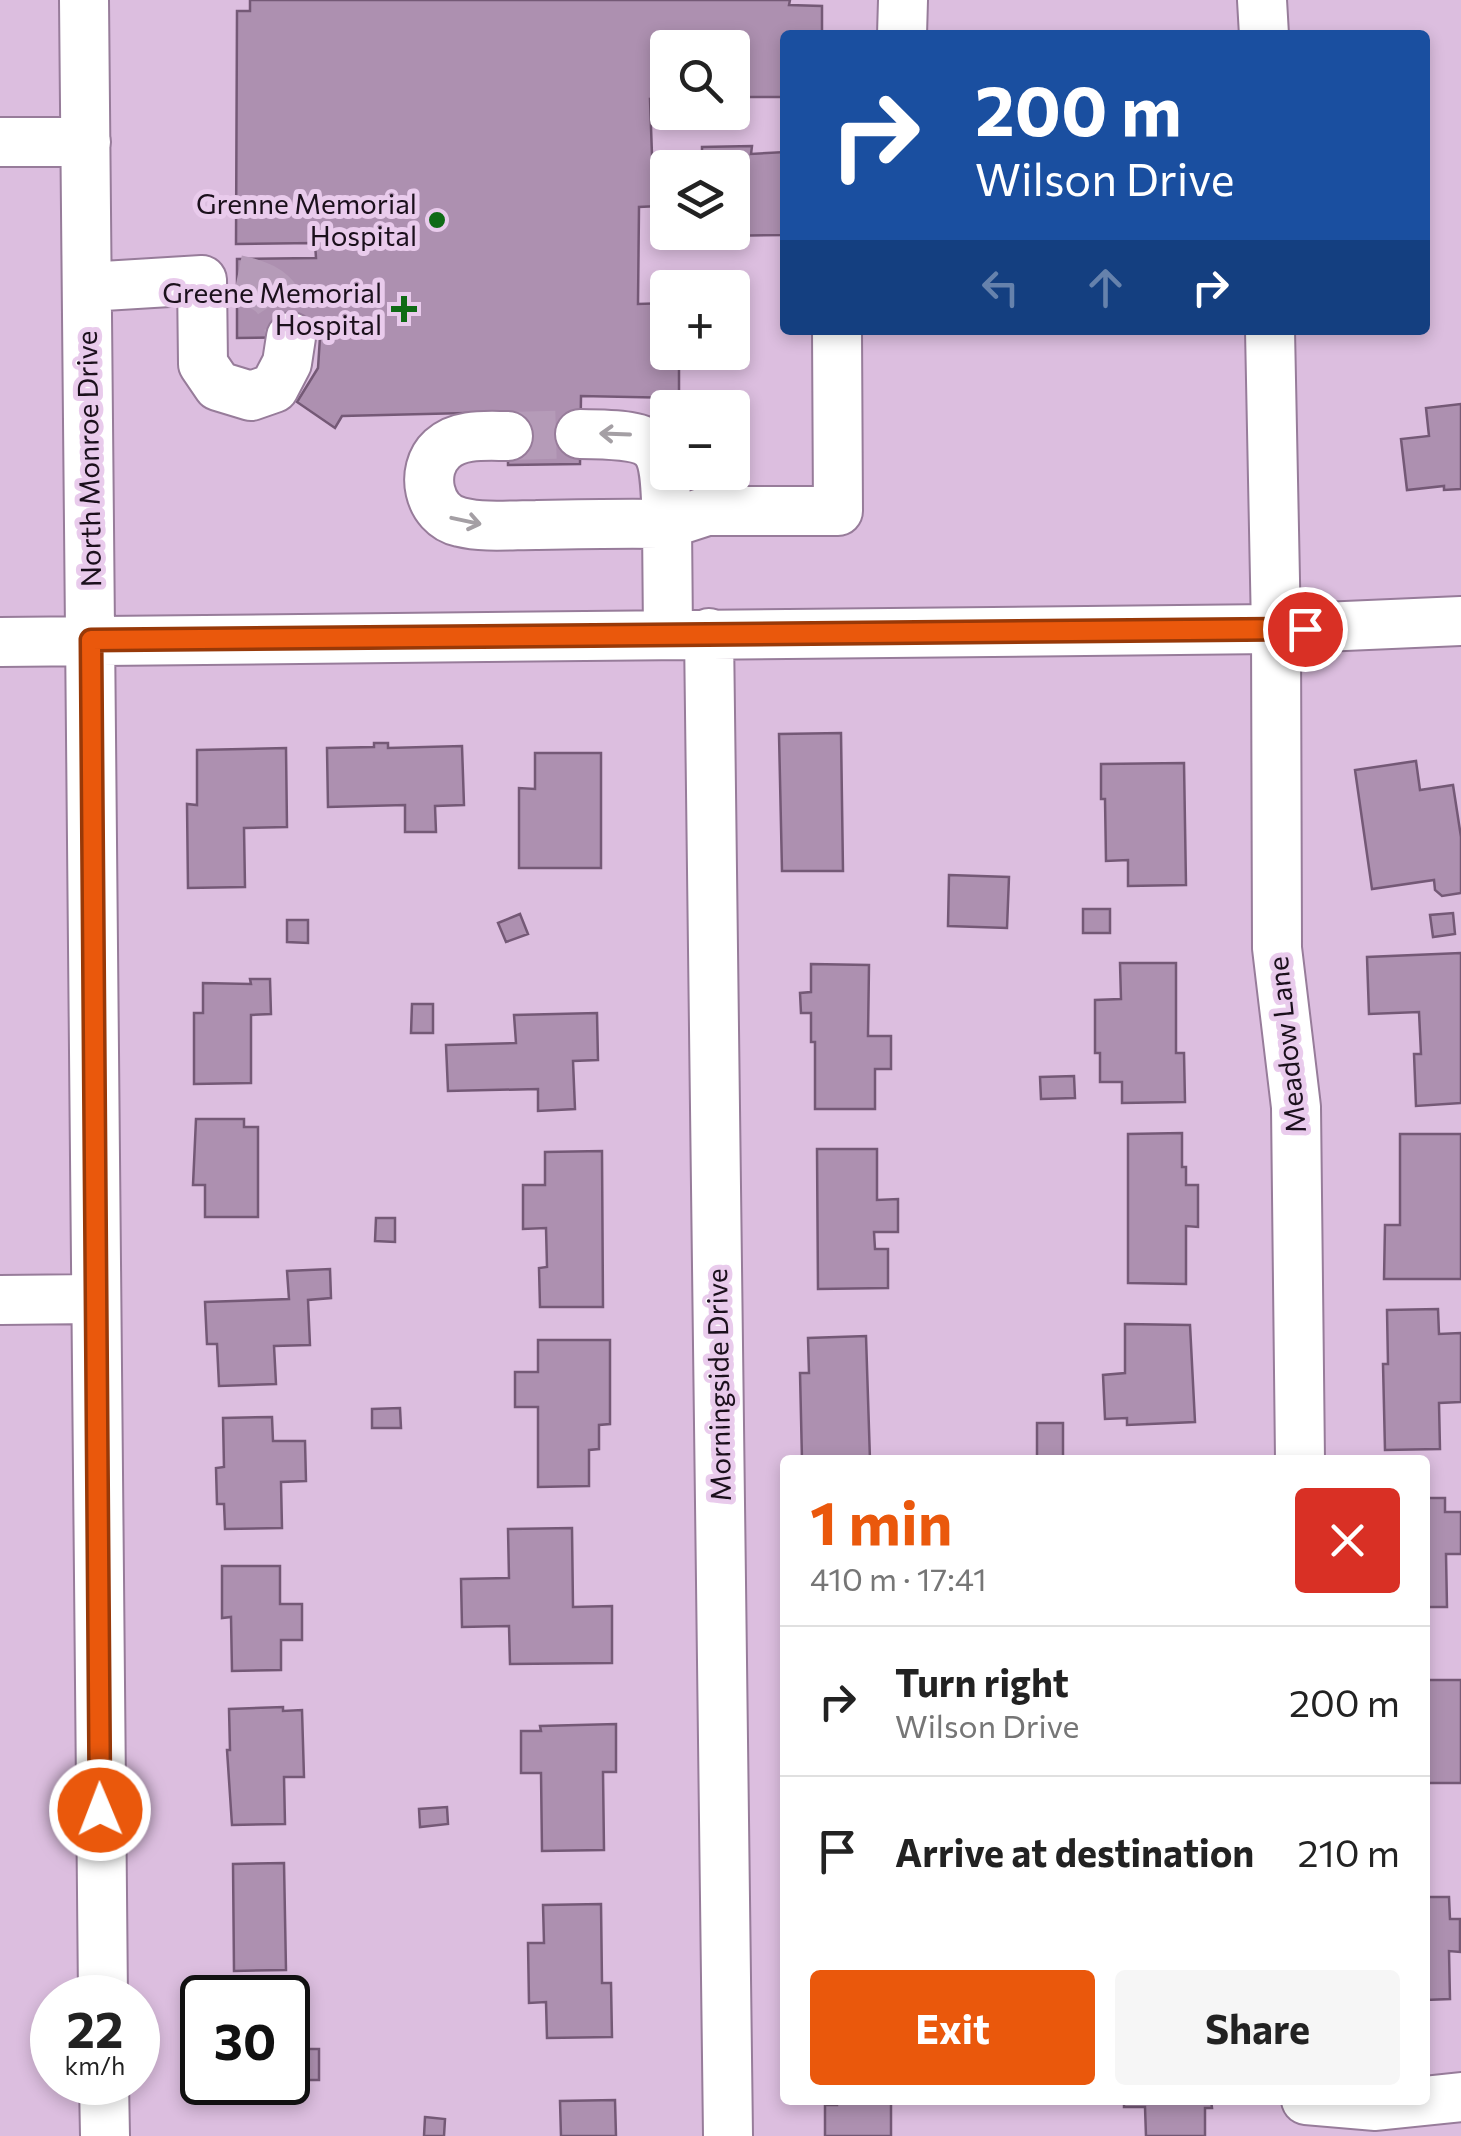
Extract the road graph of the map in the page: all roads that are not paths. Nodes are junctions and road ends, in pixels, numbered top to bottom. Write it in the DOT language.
graph roads {
  1 [pos="84,0"];
  2 [pos="903,0"];
  3 [pos="1262,0"];
  4 [pos="902,30"];
  5 [pos="1264,30"];
  6 [pos="0,142"];
  7 [pos="86,142"];
  8 [pos="87,287"];
  9 [pos="837,335"];
  10 [pos="1270,335"];
  11 [pos="290,337"];
  12 [pos="580,434"];
  13 [pos="508,436"];
  14 [pos="667,524"];
  15 [pos="1461,620"];
  16 [pos="1276,630"];
  17 [pos="689,633"];
  18 [pos="91,640"];
  19 [pos="0,642"];
  20 [pos="96,1299"];
  21 [pos="0,1300"];
  22 [pos="1300,1455"];
  23 [pos="103,1975"];
  24 [pos="1461,2096"];
  25 [pos="1430,2100"];
  26 [pos="104,2105"];
  27 [pos="1306,2105"];
  28 [pos="105,2136"];
  29 [pos="728,2136"];
  30 [pos="1306,2136"];
  1 -- 7 [label="street, North Monroe Drive"];
  2 -- 4 [label="street"];
  3 -- 5 [label="street"];
  6 -- 7 [label="street"];
  7 -- 8 [label="street, North Monroe Drive"];
  8 -- 11 [label="street"];
  8 -- 18 [label="street, North Monroe Drive"];
  9 -- 14 [label="street"];
  10 -- 16 [label="street, Meadow Lane"];
  14 -- 12 [label="street, Morningside Drive, one-way"];
  13 -- 14 [label="street, one-way"];
  14 -- 17 [label="street, Morningside Drive"];
  15 -- 16 [label="street"];
  16 -- 17 [label="street"];
  16 -- 22 [label="street, Meadow Lane"];
  17 -- 18 [label="street"];
  17 -- 29 [label="street, Morningside Drive"];
  18 -- 19 [label="street"];
  18 -- 20 [label="street, North Monroe Drive"];
  20 -- 21 [label="street"];
  20 -- 23 [label="street, North Monroe Drive"];
  24 -- 25 [label="street"];
  26 -- 28 [label="street"];
  27 -- 30 [label="street"];
}
